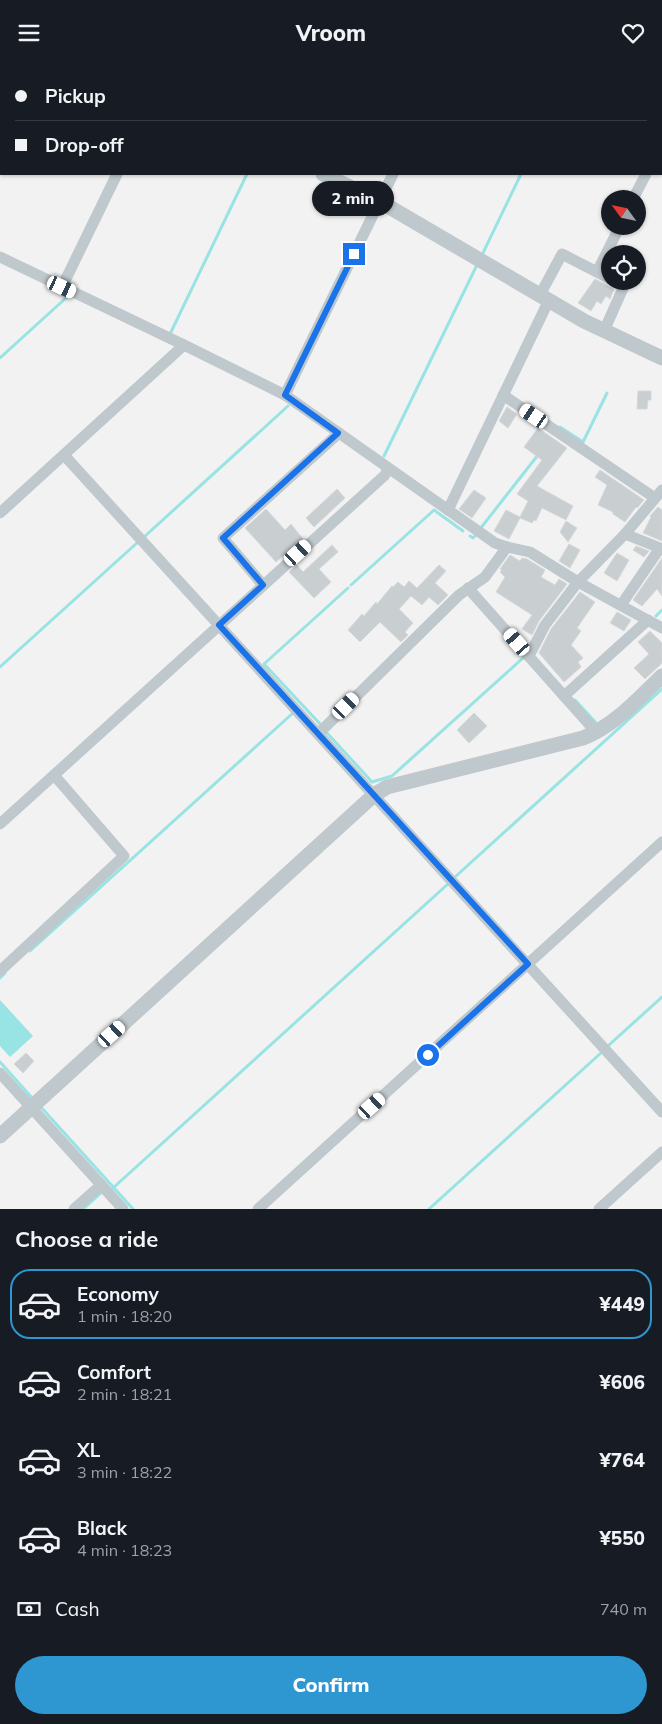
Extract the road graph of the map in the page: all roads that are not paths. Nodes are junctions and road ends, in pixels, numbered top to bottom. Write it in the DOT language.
graph roads {
  1 [pos="117,175"];
  2 [pos="324,175"];
  3 [pos="392,175"];
  4 [pos="645,175"];
  5 [pos="638,190"];
  6 [pos="379,201"];
  7 [pos="616,235"];
  8 [pos="0,257"];
  9 [pos="597,272"];
  10 [pos="601,274"];
  11 [pos="62,287"];
  12 [pos="622,290"];
  13 [pos="544,297"];
  14 [pos="604,331"];
  15 [pos="184,345"];
  16 [pos="662,358"];
  17 [pos="285,395"];
  18 [pos="503,395"];
  19 [pos="338,433"];
  20 [pos="64,455"];
  21 [pos="388,469"];
  22 [pos="659,494"];
  23 [pos="448,510"];
  24 [pos="0,513"];
  25 [pos="625,533"];
  26 [pos="507,547"];
  27 [pos="578,581"];
  28 [pos="263,585"];
  29 [pos="468,588"];
  30 [pos="620,605"];
  31 [pos="648,620"];
  32 [pos="219,625"];
  33 [pos="662,628"];
  34 [pos="529,656"];
  35 [pos="662,676"];
  36 [pos="564,696"];
  37 [pos="597,733"];
  38 [pos="318,734"];
  39 [pos="54,775"];
  40 [pos="374,795"];
  41 [pos="0,824"];
  42 [pos="662,842"];
  43 [pos="528,964"];
  44 [pos="0,971"];
  45 [pos="0,1073"];
  46 [pos="34,1105"];
  47 [pos="662,1112"];
  48 [pos="0,1136"];
  49 [pos="662,1151"];
  50 [pos="104,1188"];
  51 [pos="74,1209"];
  52 [pos="123,1209"];
  53 [pos="258,1209"];
  54 [pos="599,1209"];
  1 -- 11 [label="street"];
  2 -- 6 [label="street"];
  3 -- 6 [label="street"];
  4 -- 5 [label="street"];
  6 -- 13 [label="street"];
  6 -- 17 [label="street"];
  7 -- 9 [label="street"];
  8 -- 11 [label="street"];
  9 -- 10 [label="street"];
  9 -- 13 [label="street"];
  11 -- 15 [label="street"];
  12 -- 14 [label="street"];
  13 -- 14 [label="street"];
  13 -- 18 [label="street"];
  14 -- 16 [label="street"];
  15 -- 17 [label="street"];
  15 -- 20 [label="street"];
  17 -- 19 [label="street"];
  18 -- 22 [label="street"];
  18 -- 23 [label="street"];
  19 -- 21 [label="street"];
  19 -- 28 [label="street"];
  20 -- 24 [label="street"];
  20 -- 32 [label="street"];
  21 -- 23 [label="street"];
  21 -- 28 [label="street"];
  22 -- 25 [label="street"];
  23 -- 26 [label="street"];
  25 -- 27 [label="street"];
  25 -- 30 [label="street"];
  26 -- 27 [label="street"];
  26 -- 29 [label="street"];
  27 -- 30 [label="street"];
  27 -- 34 [label="street"];
  28 -- 32 [label="street"];
  29 -- 34 [label="street"];
  29 -- 38 [label="street"];
  30 -- 31 [label="street"];
  31 -- 33 [label="street"];
  31 -- 36 [label="street"];
  32 -- 38 [label="street"];
  32 -- 39 [label="street"];
  34 -- 36 [label="street"];
  35 -- 37 [label="street"];
  36 -- 37 [label="street"];
  37 -- 40 [label="street"];
  38 -- 40 [label="street"];
  39 -- 41 [label="street"];
  39 -- 44 [label="street"];
  40 -- 43 [label="street"];
  40 -- 46 [label="street"];
  42 -- 43 [label="street"];
  43 -- 47 [label="street"];
  43 -- 53 [label="street"];
  45 -- 46 [label="street"];
  46 -- 48 [label="street"];
  46 -- 50 [label="street"];
  49 -- 54 [label="street"];
  50 -- 51 [label="street"];
  50 -- 52 [label="street"];
}
